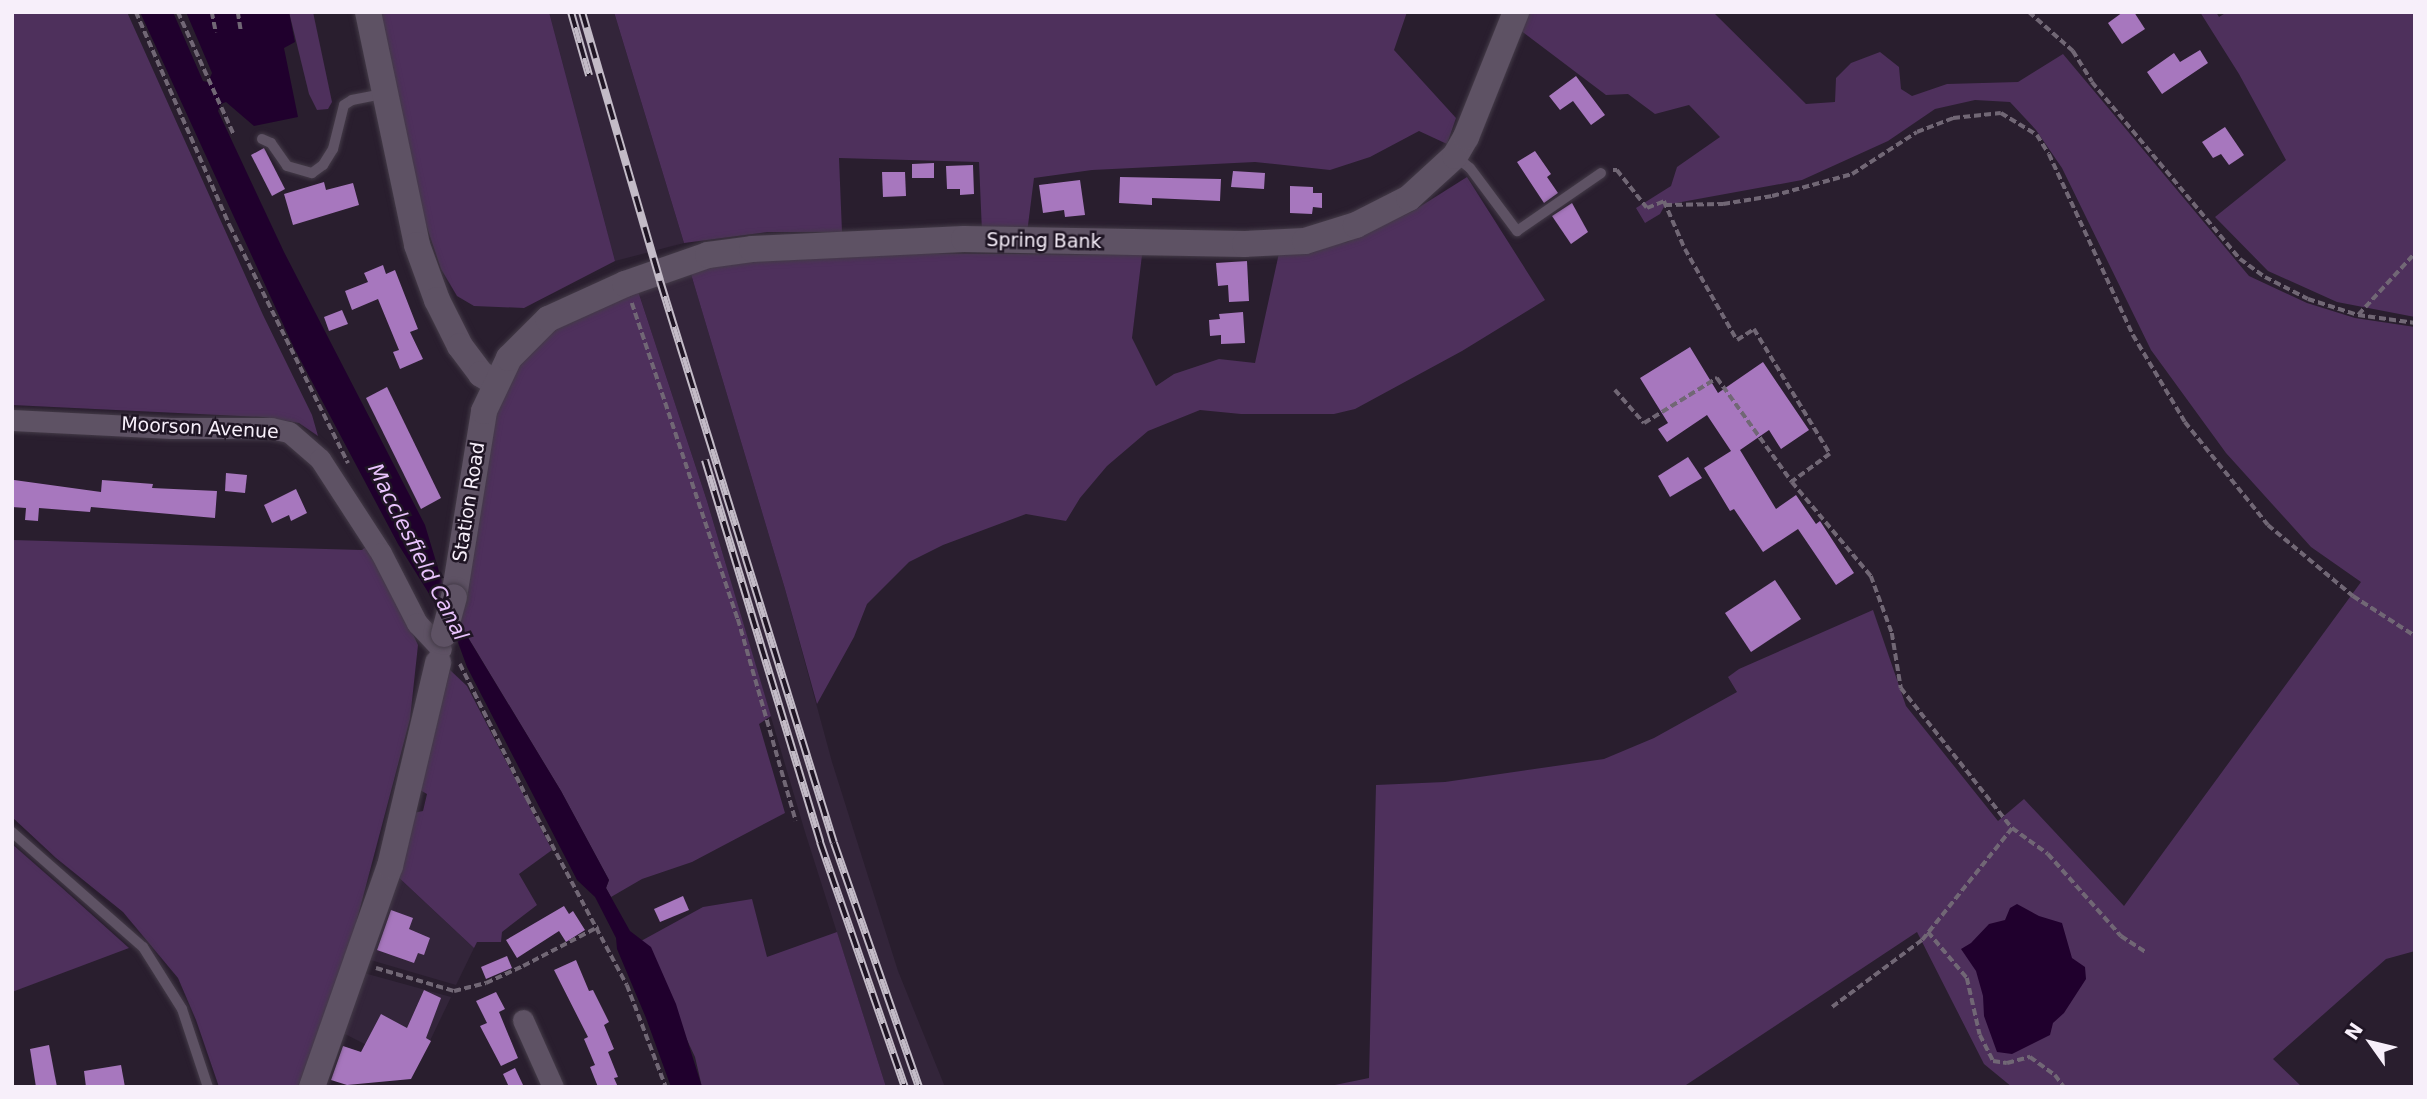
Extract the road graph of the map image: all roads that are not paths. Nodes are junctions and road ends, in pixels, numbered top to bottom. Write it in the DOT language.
graph roads {
  1 [pos="368,12"];
  2 [pos="1516,12"];
  3 [pos="385,93"];
  4 [pos="262,139"];
  5 [pos="1455,156"];
  6 [pos="1601,173"];
  7 [pos="495,383"];
  8 [pos="12,420"];
  9 [pos="446,653"];
  10 [pos="12,832"];
  11 [pos="523,1020"];
  12 [pos="317,1085"];
  13 [pos="208,1087"];
  14 [pos="553,1087"];
  1 -- 3 [label="street"];
  2 -- 5 [label="street, Spring Bank"];
  3 -- 4 [label="lane"];
  3 -- 7 [label="street"];
  5 -- 6 [label="lane"];
  5 -- 7 [label="street, Spring Bank"];
  7 -- 9 [label="street, Station Road, bridge"];
  8 -- 9 [label="street, Moorson Avenue"];
  9 -- 12 [label="street, Station Road"];
  10 -- 13 [label="lane"];
  11 -- 14 [label="street"];
}
